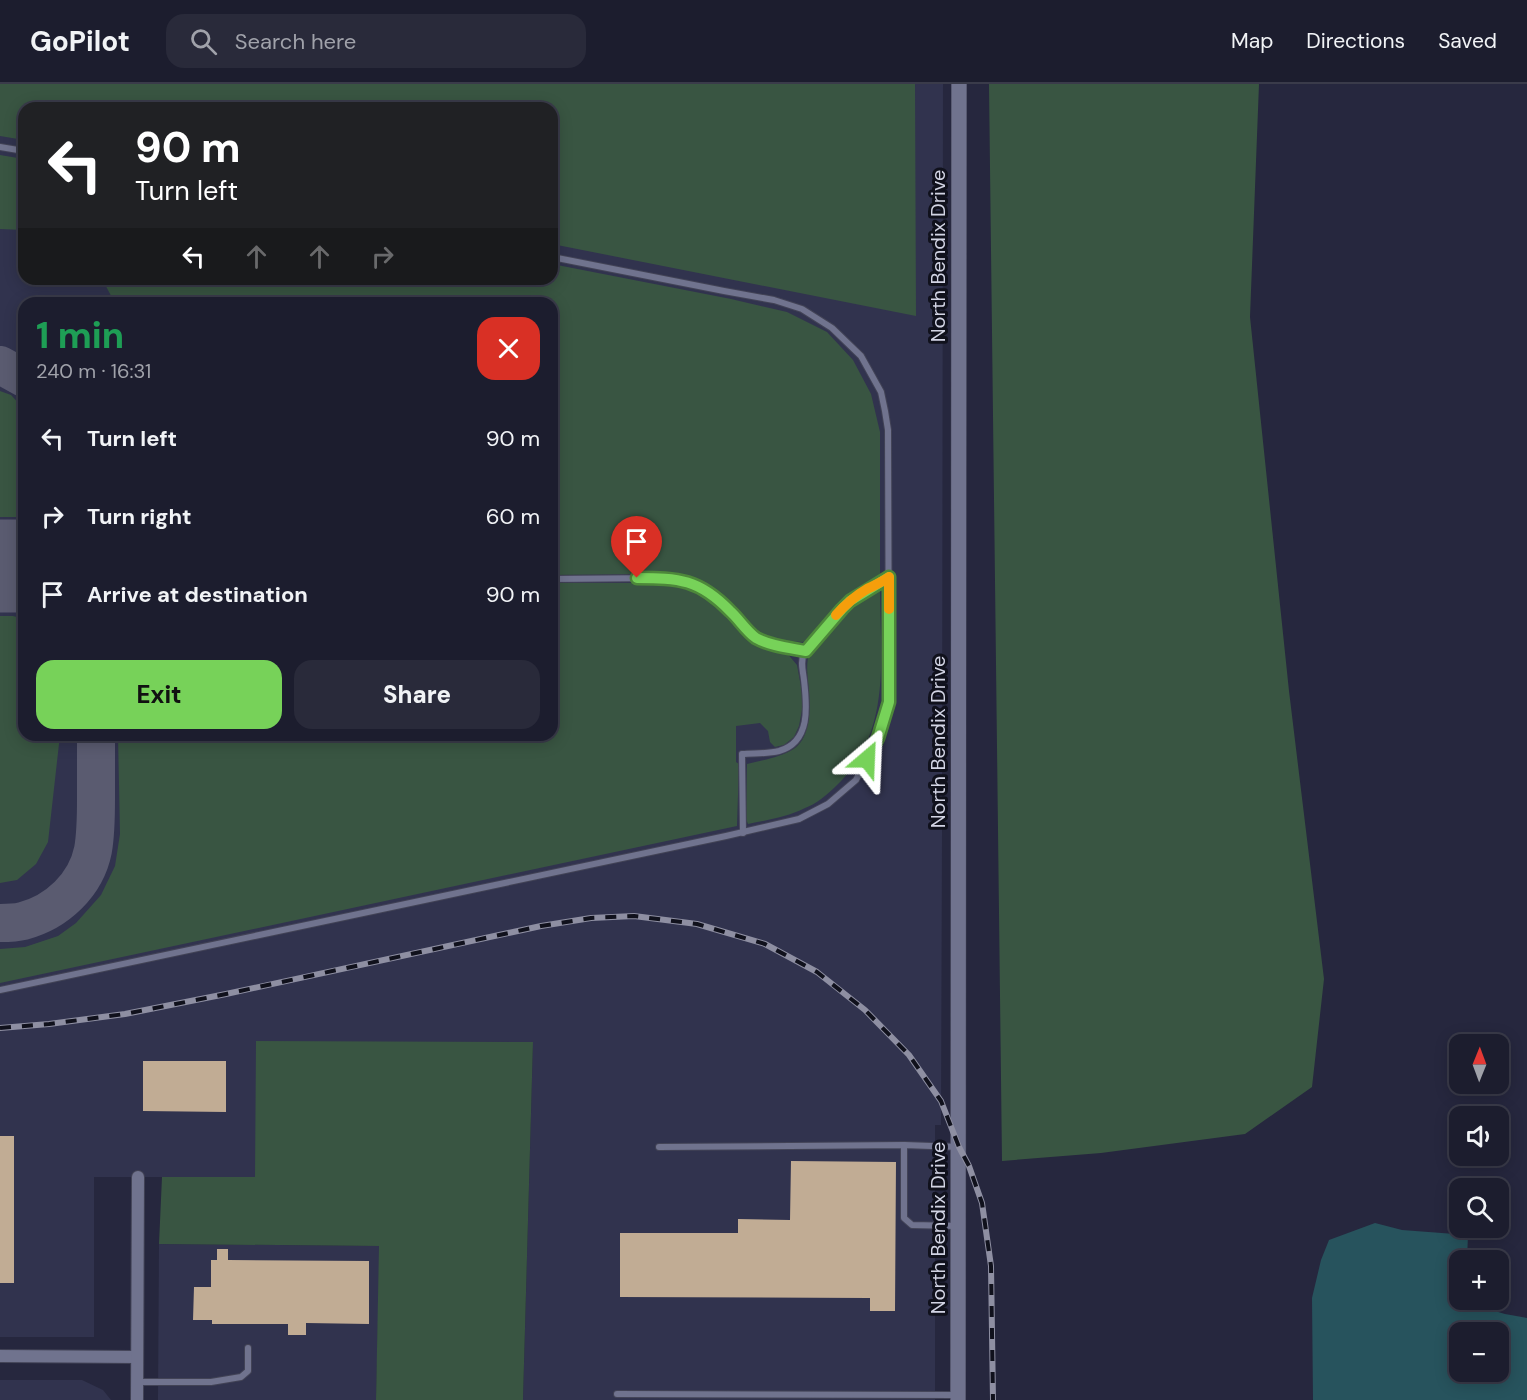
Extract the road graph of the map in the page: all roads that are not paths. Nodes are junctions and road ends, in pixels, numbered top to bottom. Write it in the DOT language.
graph roads {
  1 [pos="959,84"];
  2 [pos="0,147"];
  3 [pos="18,150"];
  4 [pos="558,258"];
  5 [pos="889,577"];
  6 [pos="558,579"];
  7 [pos="806,651"];
  8 [pos="743,833"];
  9 [pos="0,990"];
  10 [pos="904,1145"];
  11 [pos="659,1147"];
  12 [pos="959,1147"];
  13 [pos="138,1177"];
  14 [pos="958,1226"];
  15 [pos="248,1348"];
  16 [pos="0,1356"];
  17 [pos="137,1357"];
  18 [pos="137,1382"];
  19 [pos="617,1394"];
  20 [pos="958,1398"];
  21 [pos="137,1400"];
  1 -- 12 [label="street, North Bendix Drive"];
  2 -- 3 [label="lane"];
  4 -- 5 [label="lane"];
  5 -- 7 [label="lane"];
  5 -- 8 [label="lane"];
  6 -- 7 [label="lane"];
  7 -- 8 [label="lane"];
  8 -- 9 [label="lane"];
  10 -- 11 [label="lane"];
  10 -- 12 [label="lane"];
  10 -- 14 [label="lane"];
  12 -- 14 [label="street, North Bendix Drive"];
  13 -- 17 [label="street"];
  14 -- 20 [label="street, North Bendix Drive"];
  15 -- 18 [label="lane"];
  16 -- 17 [label="street"];
  17 -- 18 [label="street"];
  18 -- 21 [label="street"];
  19 -- 20 [label="lane"];
}
